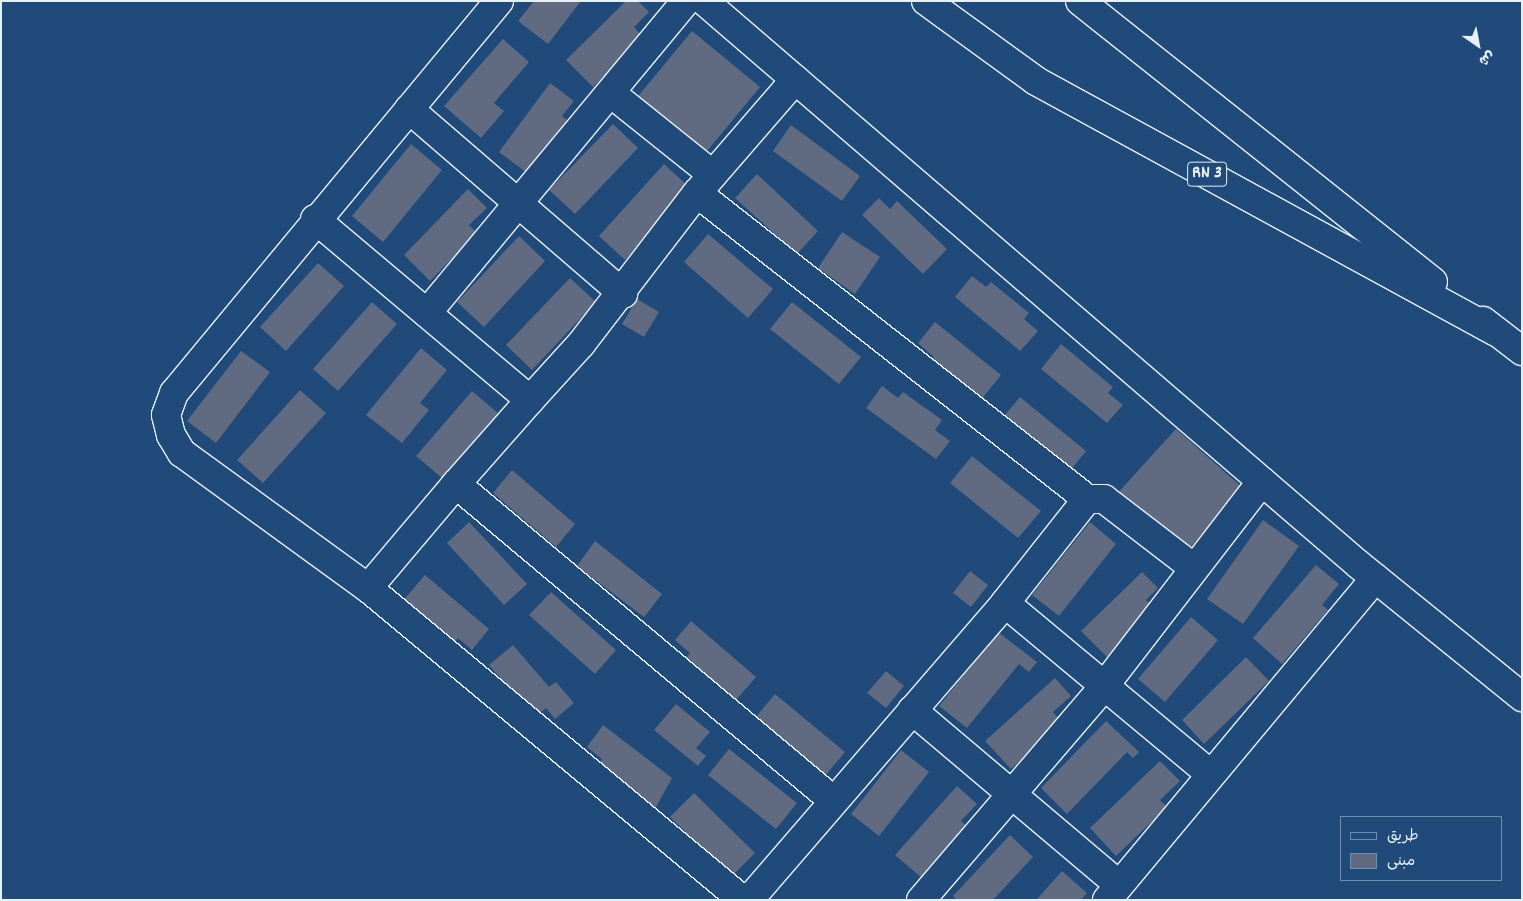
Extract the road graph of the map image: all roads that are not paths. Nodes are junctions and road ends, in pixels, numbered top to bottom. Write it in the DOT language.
graph roads {
  1 [pos="499,1"];
  2 [pos="686,1"];
  3 [pos="704,1"];
  4 [pos="926,1"];
  5 [pos="1080,1"];
  6 [pos="795,80"];
  7 [pos="612,94"];
  8 [pos="408,109"];
  9 [pos="705,184"];
  10 [pos="520,202"];
  11 [pos="315,219"];
  12 [pos="623,294"];
  13 [pos="427,313"];
  14 [pos="1496,332"];
  15 [pos="1522,351"];
  16 [pos="530,400"];
  17 [pos="1262,481"];
  18 [pos="456,484"];
  19 [pos="1087,500"];
  20 [pos="1194,568"];
  21 [pos="1375,578"];
  22 [pos="368,588"];
  23 [pos="1005,603"];
  24 [pos="1105,685"];
  25 [pos="1522,697"];
  26 [pos="912,710"];
  27 [pos="1209,773"];
  28 [pos="1014,793"];
  29 [pos="834,801"];
  30 [pos="1113,892"];
  31 [pos="743,900"];
  32 [pos="749,900"];
  33 [pos="921,900"];
  1 -- 8 [label="street"];
  2 -- 7 [label="street"];
  3 -- 6 [label="street"];
  4 -- 14 [label="street, RN 3"];
  5 -- 14 [label="street, RN 3"];
  6 -- 9 [label="street"];
  6 -- 17 [label="street"];
  7 -- 9 [label="street"];
  7 -- 10 [label="street"];
  8 -- 10 [label="street"];
  8 -- 11 [label="street"];
  9 -- 12 [label="street"];
  9 -- 19 [label="street"];
  10 -- 12 [label="street"];
  10 -- 13 [label="street"];
  11 -- 13 [label="street"];
  11 -- 22 [label="street"];
  12 -- 16 [label="street"];
  13 -- 16 [label="street"];
  14 -- 15 [label="street, RN 3"];
  16 -- 18 [label="street"];
  17 -- 20 [label="street"];
  17 -- 21 [label="street"];
  18 -- 22 [label="street"];
  18 -- 29 [label="street"];
  19 -- 20 [label="street"];
  19 -- 23 [label="street"];
  20 -- 24 [label="street"];
  21 -- 25 [label="street"];
  21 -- 27 [label="street"];
  22 -- 31 [label="street"];
  23 -- 24 [label="street"];
  23 -- 26 [label="street"];
  24 -- 27 [label="street"];
  24 -- 28 [label="street"];
  26 -- 28 [label="street"];
  26 -- 29 [label="street"];
  27 -- 30 [label="street"];
  28 -- 30 [label="street"];
  28 -- 33 [label="street"];
  29 -- 32 [label="street"];
}
